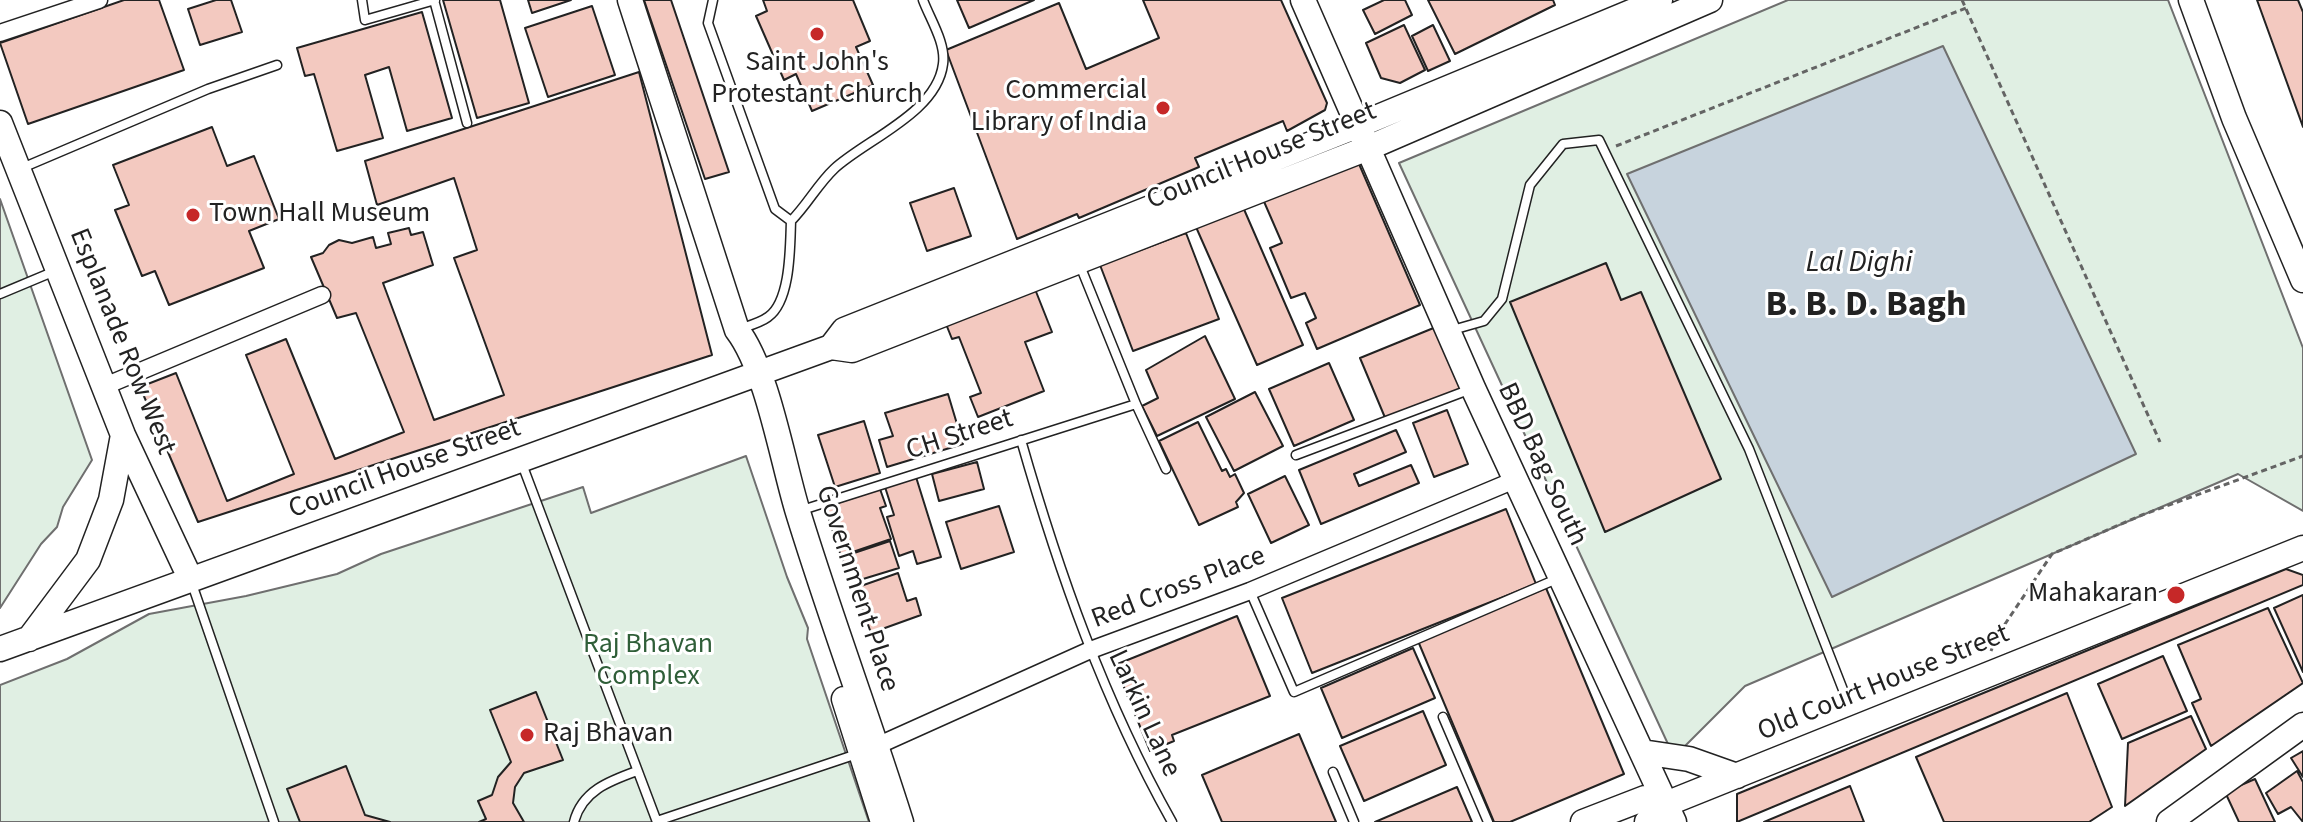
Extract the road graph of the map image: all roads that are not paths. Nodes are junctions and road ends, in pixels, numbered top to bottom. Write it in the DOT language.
graph roads {
  1 [pos="99,0"];
  2 [pos="362,0"];
  3 [pos="434,0"];
  4 [pos="630,0"];
  5 [pos="713,0"];
  6 [pos="923,0"];
  7 [pos="1303,0"];
  8 [pos="1660,0"];
  9 [pos="1710,0"];
  10 [pos="2191,0"];
  11 [pos="0,33"];
  12 [pos="277,65"];
  13 [pos="467,123"];
  14 [pos="0,124"];
  15 [pos="1359,125"];
  16 [pos="1368,148"];
  17 [pos="19,169"];
  18 [pos="791,221"];
  19 [pos="1079,262"];
  20 [pos="59,269"];
  21 [pos="2303,280"];
  22 [pos="0,294"];
  23 [pos="322,295"];
  24 [pos="737,330"];
  25 [pos="1448,331"];
  26 [pos="831,347"];
  27 [pos="751,376"];
  28 [pos="105,386"];
  29 [pos="1473,388"];
  30 [pos="1136,404"];
  31 [pos="123,435"];
  32 [pos="1021,440"];
  33 [pos="1296,455"];
  34 [pos="520,460"];
  35 [pos="1166,469"];
  36 [pos="1517,479"];
  37 [pos="798,511"];
  38 [pos="2303,548"];
  39 [pos="1560,577"];
  40 [pos="191,580"];
  41 [pos="1250,591"];
  42 [pos="29,639"];
  43 [pos="0,649"];
  44 [pos="1088,651"];
  45 [pos="1847,700"];
  46 [pos="1443,717"];
  47 [pos="2303,725"];
  48 [pos="869,749"];
  49 [pos="1642,752"];
  50 [pos="637,771"];
  51 [pos="1333,772"];
  52 [pos="1737,776"];
  53 [pos="1670,813"];
  54 [pos="274,822"];
  55 [pos="574,822"];
  56 [pos="657,822"];
  57 [pos="883,822"];
  58 [pos="901,822"];
  59 [pos="1172,822"];
  60 [pos="1354,822"];
  61 [pos="1488,822"];
  62 [pos="1583,822"];
  63 [pos="1647,822"];
  64 [pos="2169,822"];
  1 -- 11 [label="street"];
  2 -- 3 [label="lane"];
  3 -- 13 [label="lane"];
  4 -- 24 [label="main road"];
  5 -- 18 [label="lane"];
  6 -- 18 [label="lane"];
  7 -- 15 [label="main road, BBD Bag South"];
  8 -- 15 [label="main road, Council House Street"];
  9 -- 16 [label="main road, Council House Street"];
  10 -- 21 [label="main road"];
  12 -- 17 [label="lane"];
  14 -- 17 [label="main road, Esplanade Row West"];
  15 -- 16 [label="main road, BBD Bag South"];
  15 -- 26 [label="main road, Council House Street"];
  16 -- 19 [label="main road, Council House Street"];
  16 -- 25 [label="main road, BBD Bag South"];
  17 -- 20 [label="main road, Esplanade Row West"];
  18 -- 24 [label="lane"];
  19 -- 26 [label="main road, Council House Street"];
  19 -- 30 [label="lane"];
  20 -- 22 [label="lane"];
  20 -- 28 [label="main road, Esplanade Row West"];
  23 -- 28 [label="street"];
  24 -- 27 [label="main road"];
  25 -- 29 [label="main road, BBD Bag South"];
  25 -- 45 [label="lane"];
  26 -- 27 [label="main road, Council House Street"];
  27 -- 34 [label="main road, Council House Street"];
  27 -- 37 [label="main road, Government Place"];
  27 -- 48 [label="main road"];
  28 -- 31 [label="main road, Esplanade Row West"];
  29 -- 33 [label="lane"];
  29 -- 36 [label="main road, BBD Bag South"];
  30 -- 32 [label="lane, CH Street"];
  30 -- 35 [label="lane"];
  31 -- 40 [label="main road, Esplanade Row West"];
  31 -- 42 [label="main road"];
  32 -- 37 [label="lane, CH Street"];
  32 -- 44 [label="lane, Larkin Lane"];
  34 -- 40 [label="main road, Council House Street"];
  34 -- 50 [label="lane"];
  36 -- 39 [label="main road, BBD Bag South"];
  36 -- 41 [label="street, Red Cross Place"];
  37 -- 48 [label="main road, Government Place"];
  38 -- 52 [label="main road, Old Court House Street"];
  39 -- 41 [label="lane"];
  39 -- 49 [label="main road, BBD Bag South"];
  40 -- 42 [label="main road, Council House Street"];
  40 -- 54 [label="lane"];
  41 -- 44 [label="street, Red Cross Place"];
  42 -- 43 [label="main road, Council House Street"];
  44 -- 48 [label="street, Red Cross Place"];
  44 -- 59 [label="lane, Larkin Lane"];
  46 -- 61 [label="lane"];
  47 -- 64 [label="main road"];
  48 -- 56 [label="lane"];
  48 -- 57 [label="main road"];
  48 -- 58 [label="main road, Government Place"];
  49 -- 52 [label="main road"];
  49 -- 53 [label="main road, BBD Bag South"];
  50 -- 55 [label="lane"];
  50 -- 56 [label="lane"];
  51 -- 60 [label="lane"];
  52 -- 53 [label="main road, Old Court House Street"];
  53 -- 62 [label="main road"];
  53 -- 63 [label="main road"];
}
